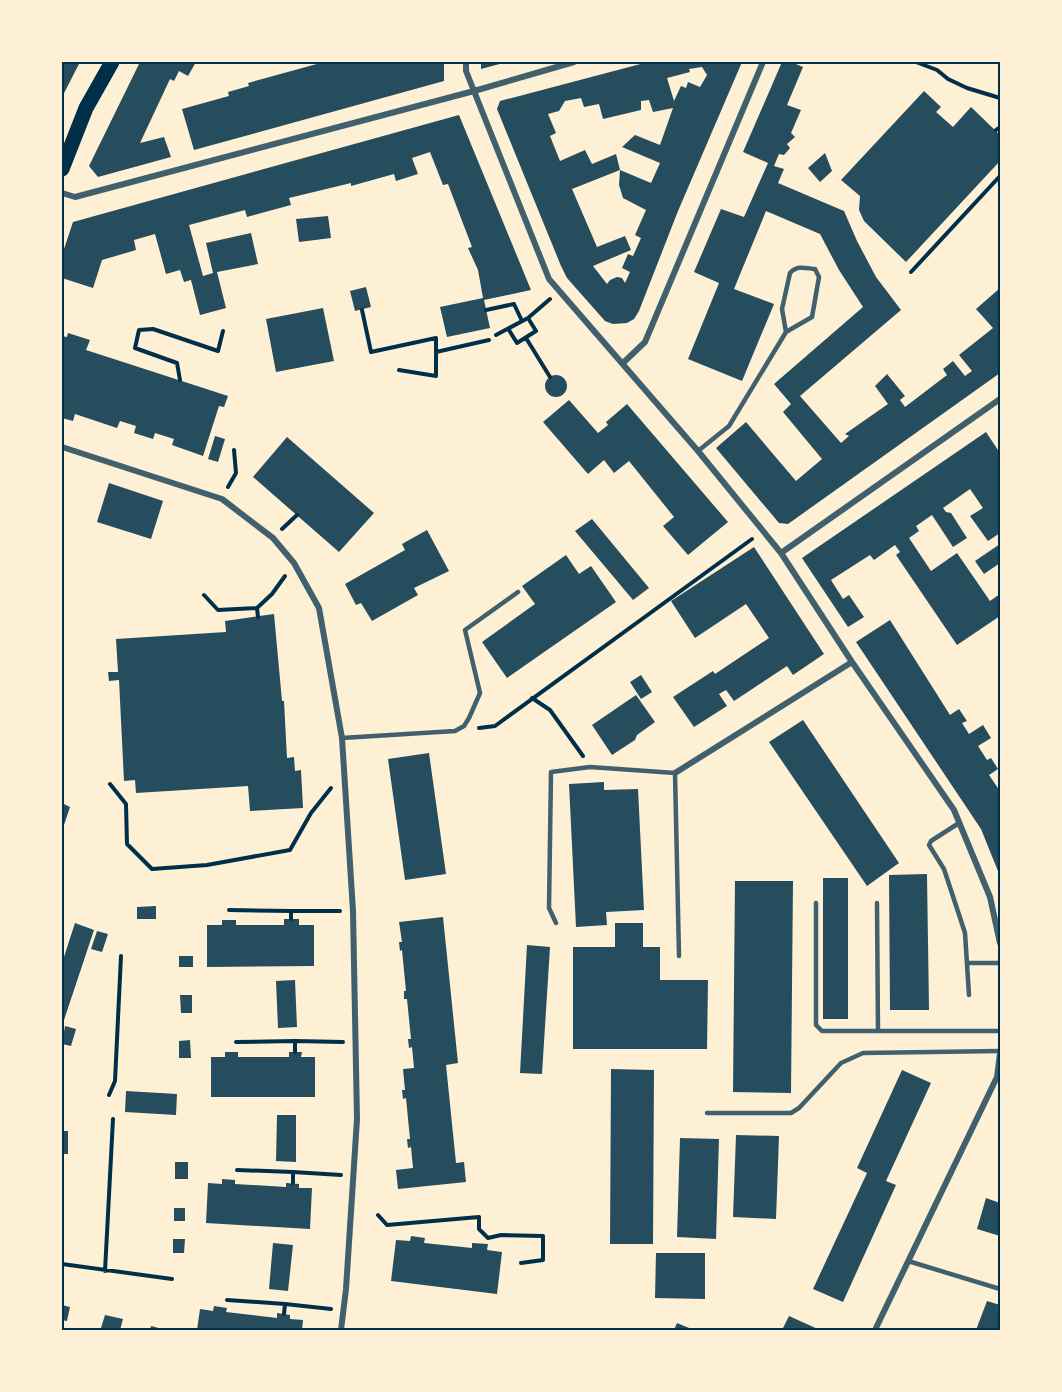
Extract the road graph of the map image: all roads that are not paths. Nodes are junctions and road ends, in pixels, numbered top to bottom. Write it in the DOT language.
graph roads {
  1 [pos="112,62"];
  2 [pos="466,62"];
  3 [pos="574,62"];
  4 [pos="763,62"];
  5 [pos="474,91"];
  6 [pos="62,169"];
  7 [pos="62,193"];
  8 [pos="786,332"];
  9 [pos="623,363"];
  10 [pos="1000,401"];
  11 [pos="62,447"];
  12 [pos="698,451"];
  13 [pos="781,553"];
  14 [pos="518,592"];
  15 [pos="852,662"];
  16 [pos="342,738"];
  17 [pos="675,773"];
  18 [pos="959,823"];
  19 [pos="816,903"];
  20 [pos="877,903"];
  21 [pos="556,923"];
  22 [pos="1000,943"];
  23 [pos="679,956"];
  24 [pos="967,963"];
  25 [pos="1000,963"];
  26 [pos="969,995"];
  27 [pos="878,1031"];
  28 [pos="1000,1031"];
  29 [pos="1000,1052"];
  30 [pos="999,1076"];
  31 [pos="707,1113"];
  32 [pos="909,1261"];
  33 [pos="1000,1289"];
  34 [pos="341,1330"];
  35 [pos="875,1330"];
  1 -- 6 [label="main road"];
  2 -- 5 [label="street"];
  3 -- 5 [label="street"];
  4 -- 9 [label="street"];
  5 -- 7 [label="street"];
  5 -- 9 [label="street"];
  8 -- 8 [label="lane"];
  8 -- 12 [label="lane"];
  9 -- 12 [label="street"];
  10 -- 13 [label="street"];
  11 -- 16 [label="street"];
  12 -- 13 [label="street"];
  13 -- 15 [label="street"];
  14 -- 16 [label="lane"];
  15 -- 17 [label="street"];
  15 -- 18 [label="street"];
  16 -- 34 [label="street"];
  17 -- 21 [label="lane"];
  17 -- 23 [label="lane"];
  18 -- 22 [label="street"];
  18 -- 24 [label="lane"];
  19 -- 27 [label="lane"];
  20 -- 27 [label="lane"];
  24 -- 25 [label="lane"];
  24 -- 26 [label="lane"];
  27 -- 28 [label="lane"];
  29 -- 30 [label="street"];
  29 -- 31 [label="lane"];
  30 -- 32 [label="street"];
  32 -- 33 [label="lane"];
  32 -- 35 [label="street"];
}
